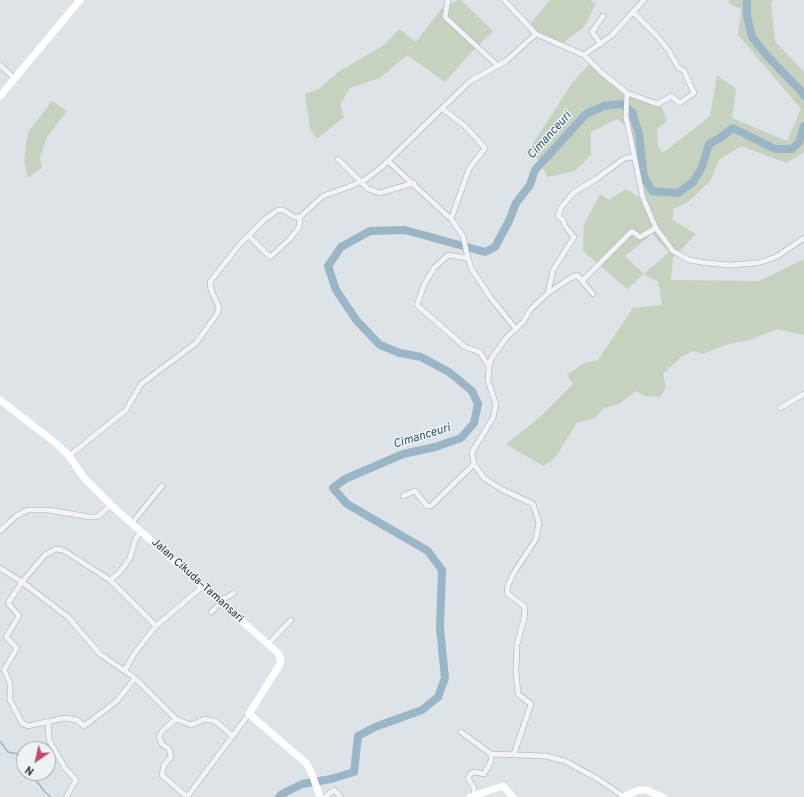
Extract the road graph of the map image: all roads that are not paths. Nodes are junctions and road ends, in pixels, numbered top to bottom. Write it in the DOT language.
graph roads {
  1 [pos="80,0"];
  2 [pos="448,0"];
  3 [pos="504,0"];
  4 [pos="644,0"];
  5 [pos="633,12"];
  6 [pos="602,16"];
  7 [pos="536,34"];
  8 [pos="601,44"];
  9 [pos="584,55"];
  10 [pos="0,65"];
  11 [pos="498,66"];
  12 [pos="14,78"];
  13 [pos="627,93"];
  14 [pos="0,96"];
  15 [pos="443,109"];
  16 [pos="634,157"];
  17 [pos="338,159"];
  18 [pos="388,161"];
  19 [pos="361,181"];
  20 [pos="414,184"];
  21 [pos="300,217"];
  22 [pos="451,219"];
  23 [pos="656,228"];
  24 [pos="249,236"];
  25 [pos="804,238"];
  26 [pos="468,258"];
  27 [pos="582,281"];
  28 [pos="548,293"];
  29 [pos="593,294"];
  30 [pos="516,328"];
  31 [pos="489,367"];
  32 [pos="804,394"];
  33 [pos="0,400"];
  34 [pos="780,408"];
  35 [pos="69,456"];
  36 [pos="474,464"];
  37 [pos="162,486"];
  38 [pos="403,496"];
  39 [pos="111,505"];
  40 [pos="132,523"];
  41 [pos="0,531"];
  42 [pos="141,531"];
  43 [pos="0,568"];
  44 [pos="110,580"];
  45 [pos="22,582"];
  46 [pos="202,587"];
  47 [pos="234,593"];
  48 [pos="219,601"];
  49 [pos="211,612"];
  50 [pos="291,620"];
  51 [pos="156,626"];
  52 [pos="268,644"];
  53 [pos="125,670"];
  54 [pos="135,678"];
  55 [pos="249,714"];
  56 [pos="176,719"];
  57 [pos="48,722"];
  58 [pos="461,732"];
  59 [pos="233,736"];
  60 [pos="491,754"];
  61 [pos="514,754"];
  62 [pos="319,794"];
  63 [pos="472,796"];
  64 [pos="66,797"];
  65 [pos="325,797"];
  66 [pos="341,797"];
  67 [pos="513,797"];
  68 [pos="623,797"];
  69 [pos="663,797"];
  1 -- 12 [label="street"];
  2 -- 11 [label="street"];
  3 -- 7 [label="street"];
  4 -- 5 [label="street"];
  5 -- 8 [label="street"];
  5 -- 13 [label="street"];
  6 -- 8 [label="street"];
  7 -- 9 [label="street"];
  7 -- 11 [label="street"];
  8 -- 9 [label="street"];
  9 -- 13 [label="street"];
  10 -- 12 [label="street"];
  11 -- 15 [label="street"];
  12 -- 14 [label="street"];
  13 -- 16 [label="street"];
  15 -- 18 [label="street"];
  15 -- 22 [label="street"];
  16 -- 23 [label="street"];
  16 -- 28 [label="street"];
  17 -- 19 [label="street"];
  18 -- 19 [label="street"];
  18 -- 20 [label="street"];
  19 -- 20 [label="street"];
  19 -- 21 [label="street"];
  20 -- 22 [label="street"];
  21 -- 24 [label="street"];
  21 -- 24 [label="street"];
  22 -- 26 [label="street"];
  23 -- 25 [label="street"];
  23 -- 27 [label="street"];
  24 -- 35 [label="street"];
  27 -- 28 [label="street"];
  27 -- 29 [label="street"];
  28 -- 30 [label="street"];
  30 -- 31 [label="street"];
  30 -- 31 [label="street"];
  31 -- 36 [label="street"];
  32 -- 34 [label="street"];
  33 -- 35 [label="street, Jalan Cikuda–Tamansari"];
  35 -- 39 [label="street, Jalan Cikuda–Tamansari"];
  36 -- 38 [label="street"];
  36 -- 61 [label="street"];
  37 -- 40 [label="street"];
  39 -- 40 [label="street, Jalan Cikuda–Tamansari"];
  39 -- 41 [label="street"];
  40 -- 42 [label="street, Jalan Cikuda–Tamansari"];
  42 -- 44 [label="street"];
  42 -- 46 [label="street, Jalan Cikuda–Tamansari"];
  43 -- 45 [label="street"];
  44 -- 45 [label="street"];
  44 -- 51 [label="street"];
  45 -- 53 [label="street"];
  45 -- 57 [label="street"];
  46 -- 48 [label="street, Jalan Cikuda–Tamansari"];
  46 -- 51 [label="street"];
  47 -- 48 [label="street"];
  48 -- 49 [label="street"];
  48 -- 52 [label="street, Jalan Cikuda–Tamansari"];
  50 -- 52 [label="street"];
  51 -- 53 [label="street"];
  52 -- 55 [label="street, Jalan Cikuda–Tamansari"];
  53 -- 54 [label="street"];
  54 -- 56 [label="street"];
  54 -- 57 [label="street"];
  55 -- 59 [label="street"];
  55 -- 62 [label="street"];
  56 -- 59 [label="street"];
  56 -- 59 [label="street"];
  57 -- 64 [label="street"];
  58 -- 60 [label="street"];
  60 -- 61 [label="street"];
  60 -- 63 [label="street"];
  61 -- 68 [label="street"];
  63 -- 67 [label="street"];
  65 -- 66 [label="street"];
  68 -- 69 [label="street"];
}
